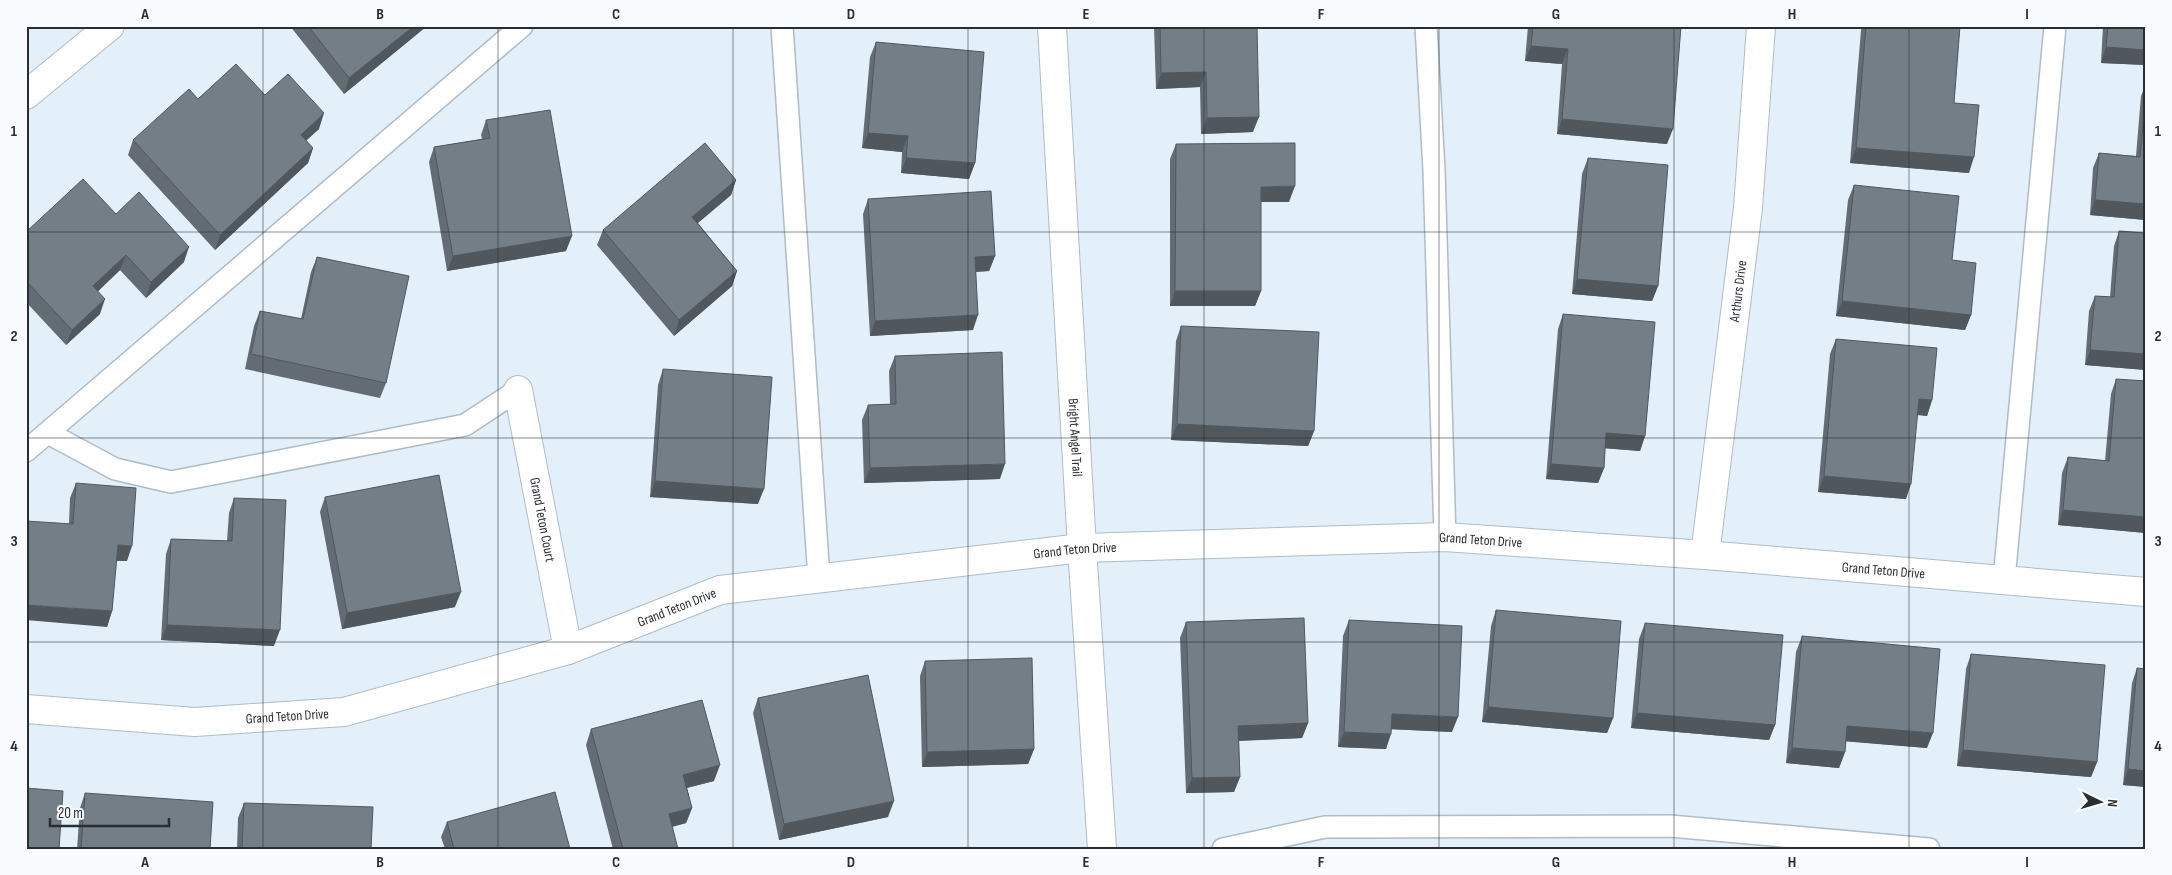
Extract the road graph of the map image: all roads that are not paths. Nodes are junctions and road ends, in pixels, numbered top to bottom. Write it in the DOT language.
graph roads {
  1 [pos="110,26"];
  2 [pos="522,26"];
  3 [pos="782,26"];
  4 [pos="1052,26"];
  5 [pos="1426,26"];
  6 [pos="1761,26"];
  7 [pos="2055,26"];
  8 [pos="26,96"];
  9 [pos="518,390"];
  10 [pos="48,433"];
  11 [pos="26,451"];
  12 [pos="1445,537"];
  13 [pos="1082,548"];
  14 [pos="1705,555"];
  15 [pos="819,578"];
  16 [pos="2004,580"];
  17 [pos="2146,592"];
  18 [pos="568,650"];
  19 [pos="26,708"];
  20 [pos="1102,849"];
  21 [pos="1223,849"];
  22 [pos="1929,849"];
  1 -- 8 [label="street"];
  2 -- 10 [label="lane"];
  3 -- 15 [label="lane"];
  4 -- 13 [label="street, Bright Angel Trail"];
  5 -- 12 [label="lane"];
  6 -- 14 [label="street, Arthurs Drive"];
  7 -- 16 [label="lane"];
  9 -- 10 [label="lane"];
  9 -- 18 [label="street, Grand Teton Court"];
  10 -- 11 [label="lane"];
  12 -- 13 [label="street, Grand Teton Drive"];
  12 -- 14 [label="street, Grand Teton Drive"];
  13 -- 15 [label="street, Grand Teton Drive"];
  13 -- 20 [label="street, Bright Angel Trail"];
  14 -- 16 [label="street, Grand Teton Drive"];
  15 -- 18 [label="street, Grand Teton Drive"];
  16 -- 17 [label="street, Grand Teton Drive"];
  18 -- 19 [label="street, Grand Teton Drive"];
  21 -- 22 [label="lane"];
}
